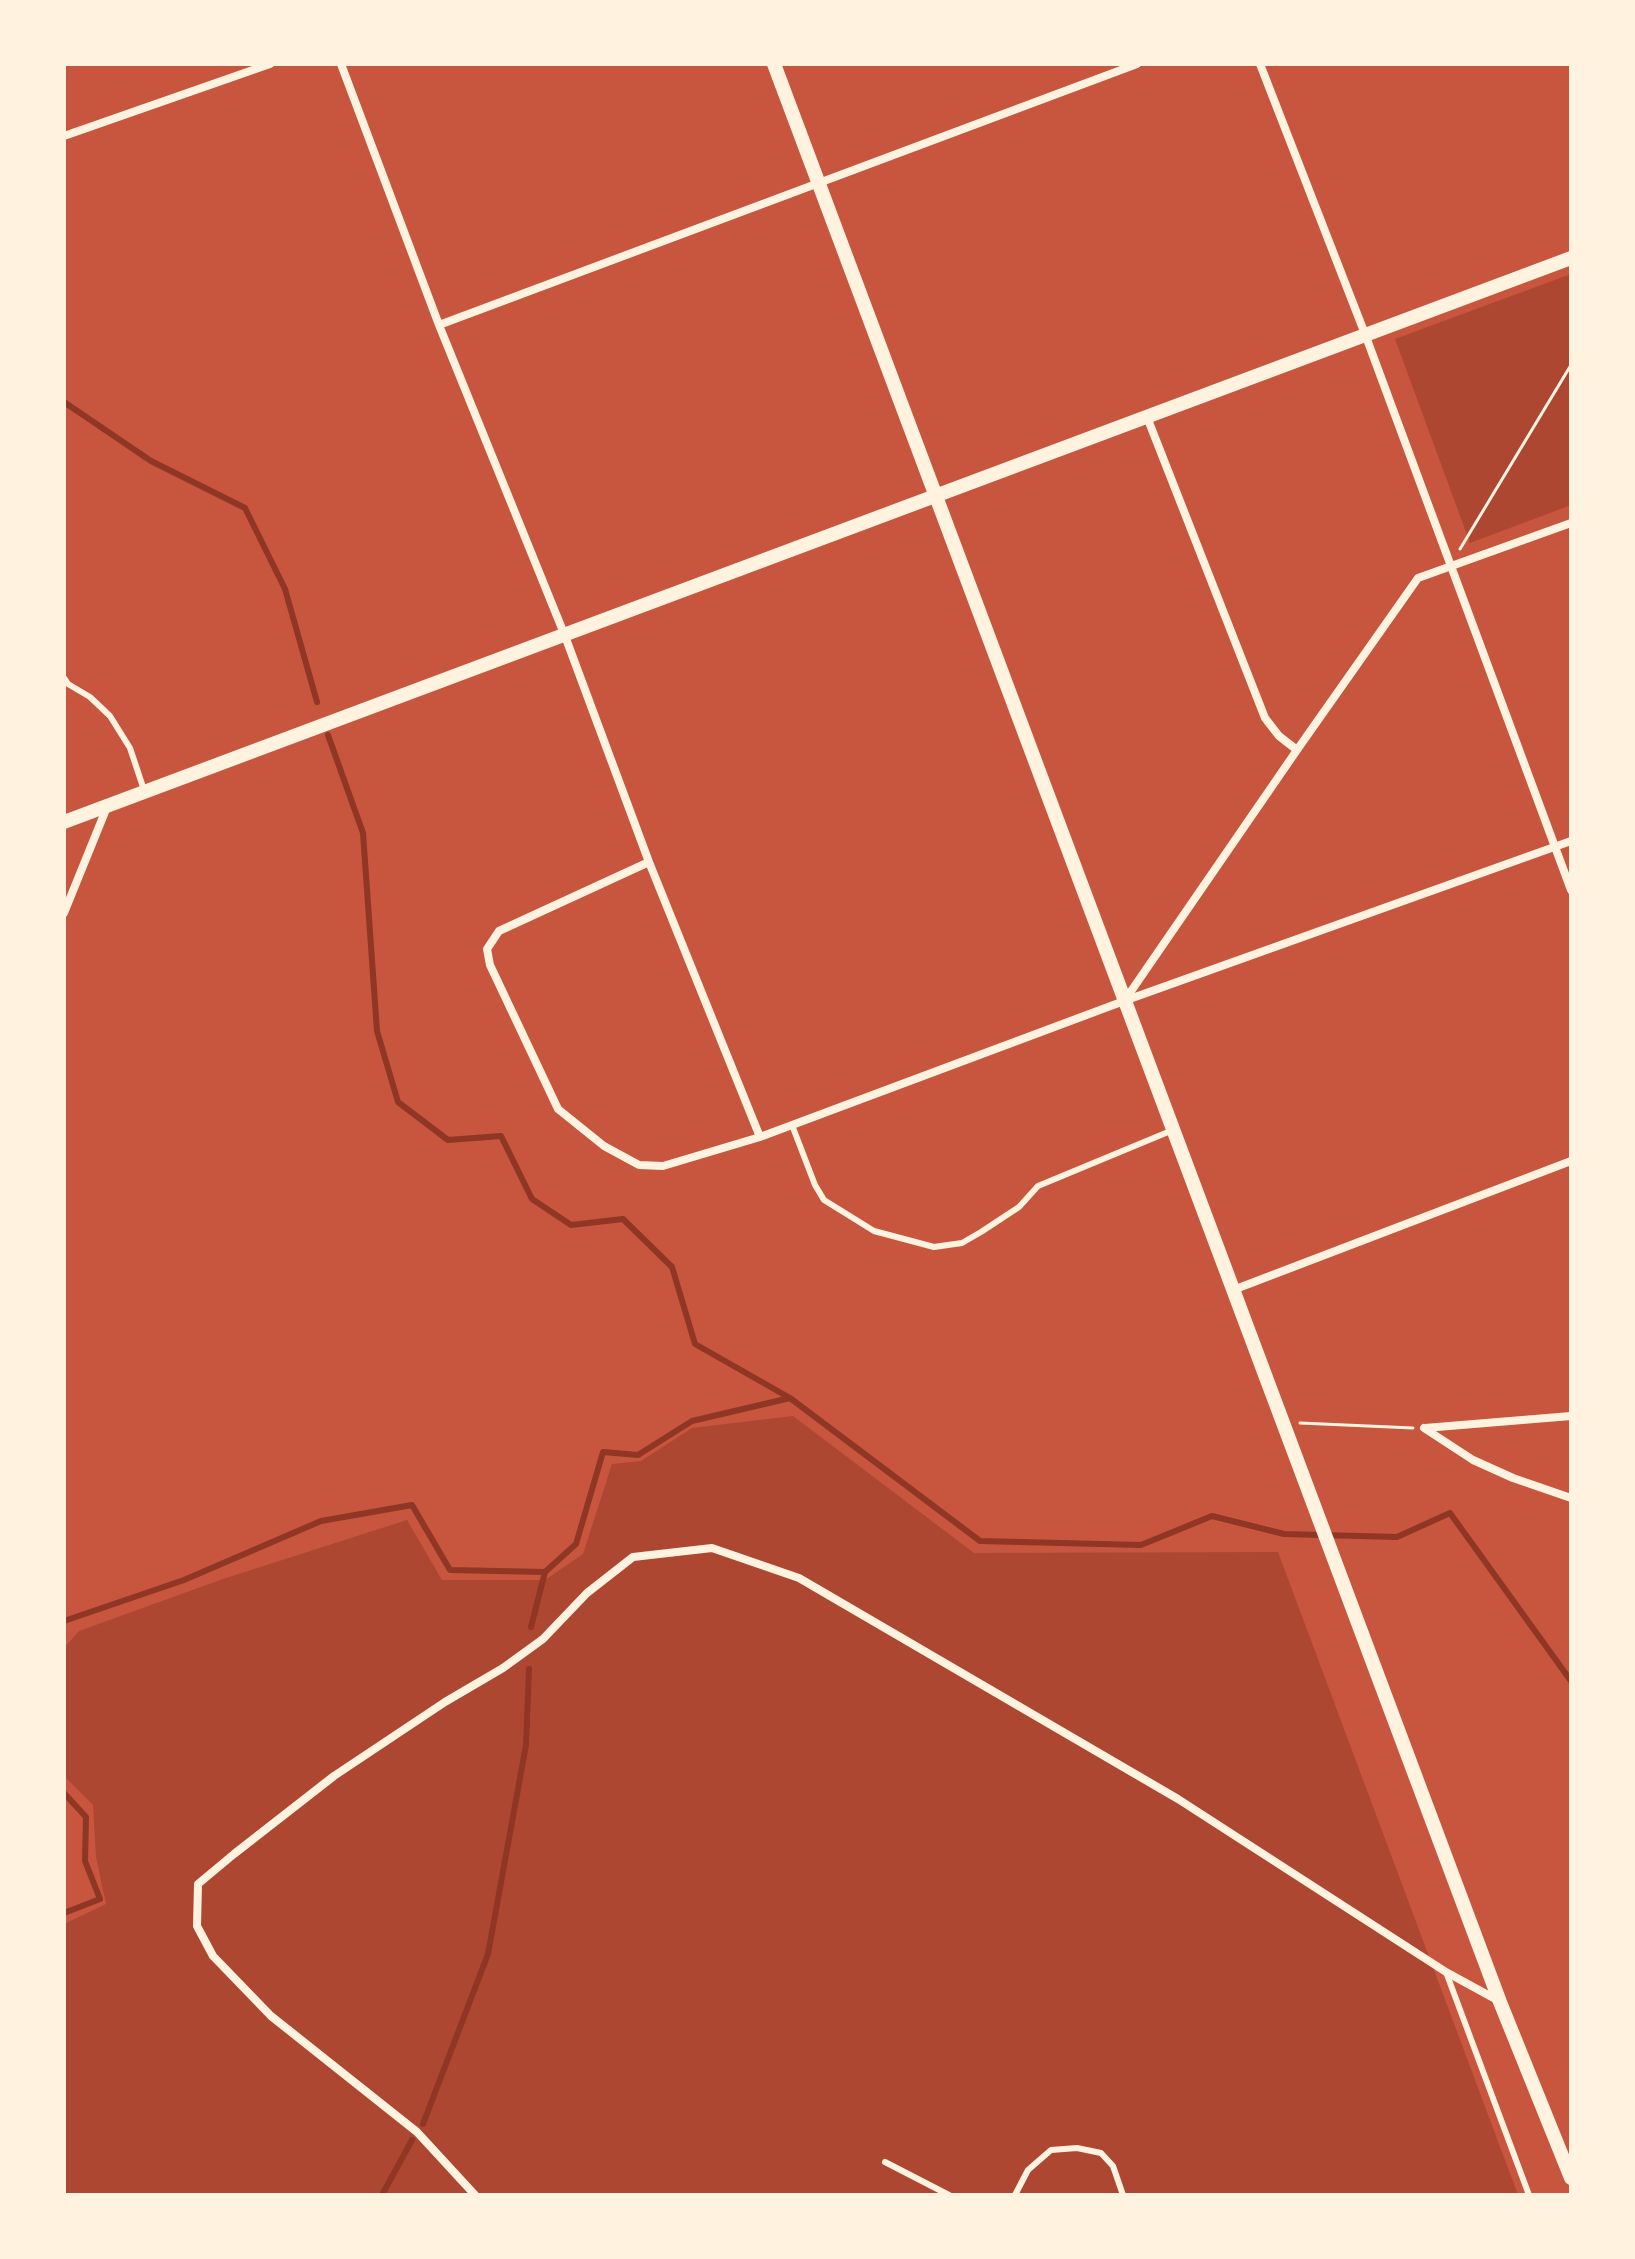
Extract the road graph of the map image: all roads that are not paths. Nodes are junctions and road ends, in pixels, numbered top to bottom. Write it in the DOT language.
graph roads {
  1 [pos="270,64"];
  2 [pos="341,64"];
  3 [pos="774,64"];
  4 [pos="1137,64"];
  5 [pos="1260,64"];
  6 [pos="64,136"];
  7 [pos="818,183"];
  8 [pos="1571,258"];
  9 [pos="439,325"];
  10 [pos="1365,334"];
  11 [pos="1147,417"];
  12 [pos="934,496"];
  13 [pos="1571,523"];
  14 [pos="1450,566"];
  15 [pos="565,636"];
  16 [pos="64,678"];
  17 [pos="1297,750"];
  18 [pos="145,793"];
  19 [pos="107,806"];
  20 [pos="64,822"];
  21 [pos="1571,841"];
  22 [pos="1555,847"];
  23 [pos="649,862"];
  24 [pos="1571,890"];
  25 [pos="64,913"];
  26 [pos="1124,1001"];
  27 [pos="792,1125"];
  28 [pos="1173,1130"];
  29 [pos="760,1137"];
  30 [pos="1571,1161"];
  31 [pos="1233,1290"];
  32 [pos="1571,1416"];
  33 [pos="1571,1498"];
  34 [pos="1446,1972"];
  35 [pos="1500,2002"];
  36 [pos="885,2162"];
  37 [pos="1571,2178"];
  38 [pos="475,2195"];
  39 [pos="949,2195"];
  40 [pos="1015,2195"];
  41 [pos="1123,2195"];
  42 [pos="1529,2195"];
  1 -- 6 [label="street"];
  2 -- 9 [label="street"];
  3 -- 7 [label="street"];
  4 -- 7 [label="street"];
  5 -- 10 [label="street"];
  7 -- 9 [label="street"];
  7 -- 12 [label="street"];
  8 -- 10 [label="street"];
  9 -- 15 [label="street"];
  10 -- 11 [label="street"];
  10 -- 14 [label="street"];
  11 -- 12 [label="street"];
  11 -- 17 [label="street"];
  12 -- 15 [label="street"];
  12 -- 26 [label="street"];
  13 -- 14 [label="street"];
  14 -- 17 [label="street"];
  14 -- 22 [label="street"];
  15 -- 18 [label="street"];
  15 -- 23 [label="street"];
  16 -- 18 [label="lane"];
  17 -- 26 [label="street"];
  18 -- 19 [label="street"];
  19 -- 20 [label="street"];
  19 -- 25 [label="street"];
  21 -- 22 [label="street"];
  22 -- 24 [label="street"];
  22 -- 26 [label="street"];
  23 -- 29 [label="street"];
  23 -- 29 [label="street"];
  26 -- 27 [label="street"];
  26 -- 28 [label="street"];
  27 -- 28 [label="lane"];
  27 -- 29 [label="street"];
  28 -- 31 [label="street"];
  30 -- 31 [label="street"];
  31 -- 35 [label="street"];
  32 -- 33 [label="street"];
  34 -- 35 [label="street"];
  34 -- 38 [label="street"];
  34 -- 42 [label="lane"];
  35 -- 37 [label="street"];
  36 -- 39 [label="lane"];
  40 -- 41 [label="lane"];
}
